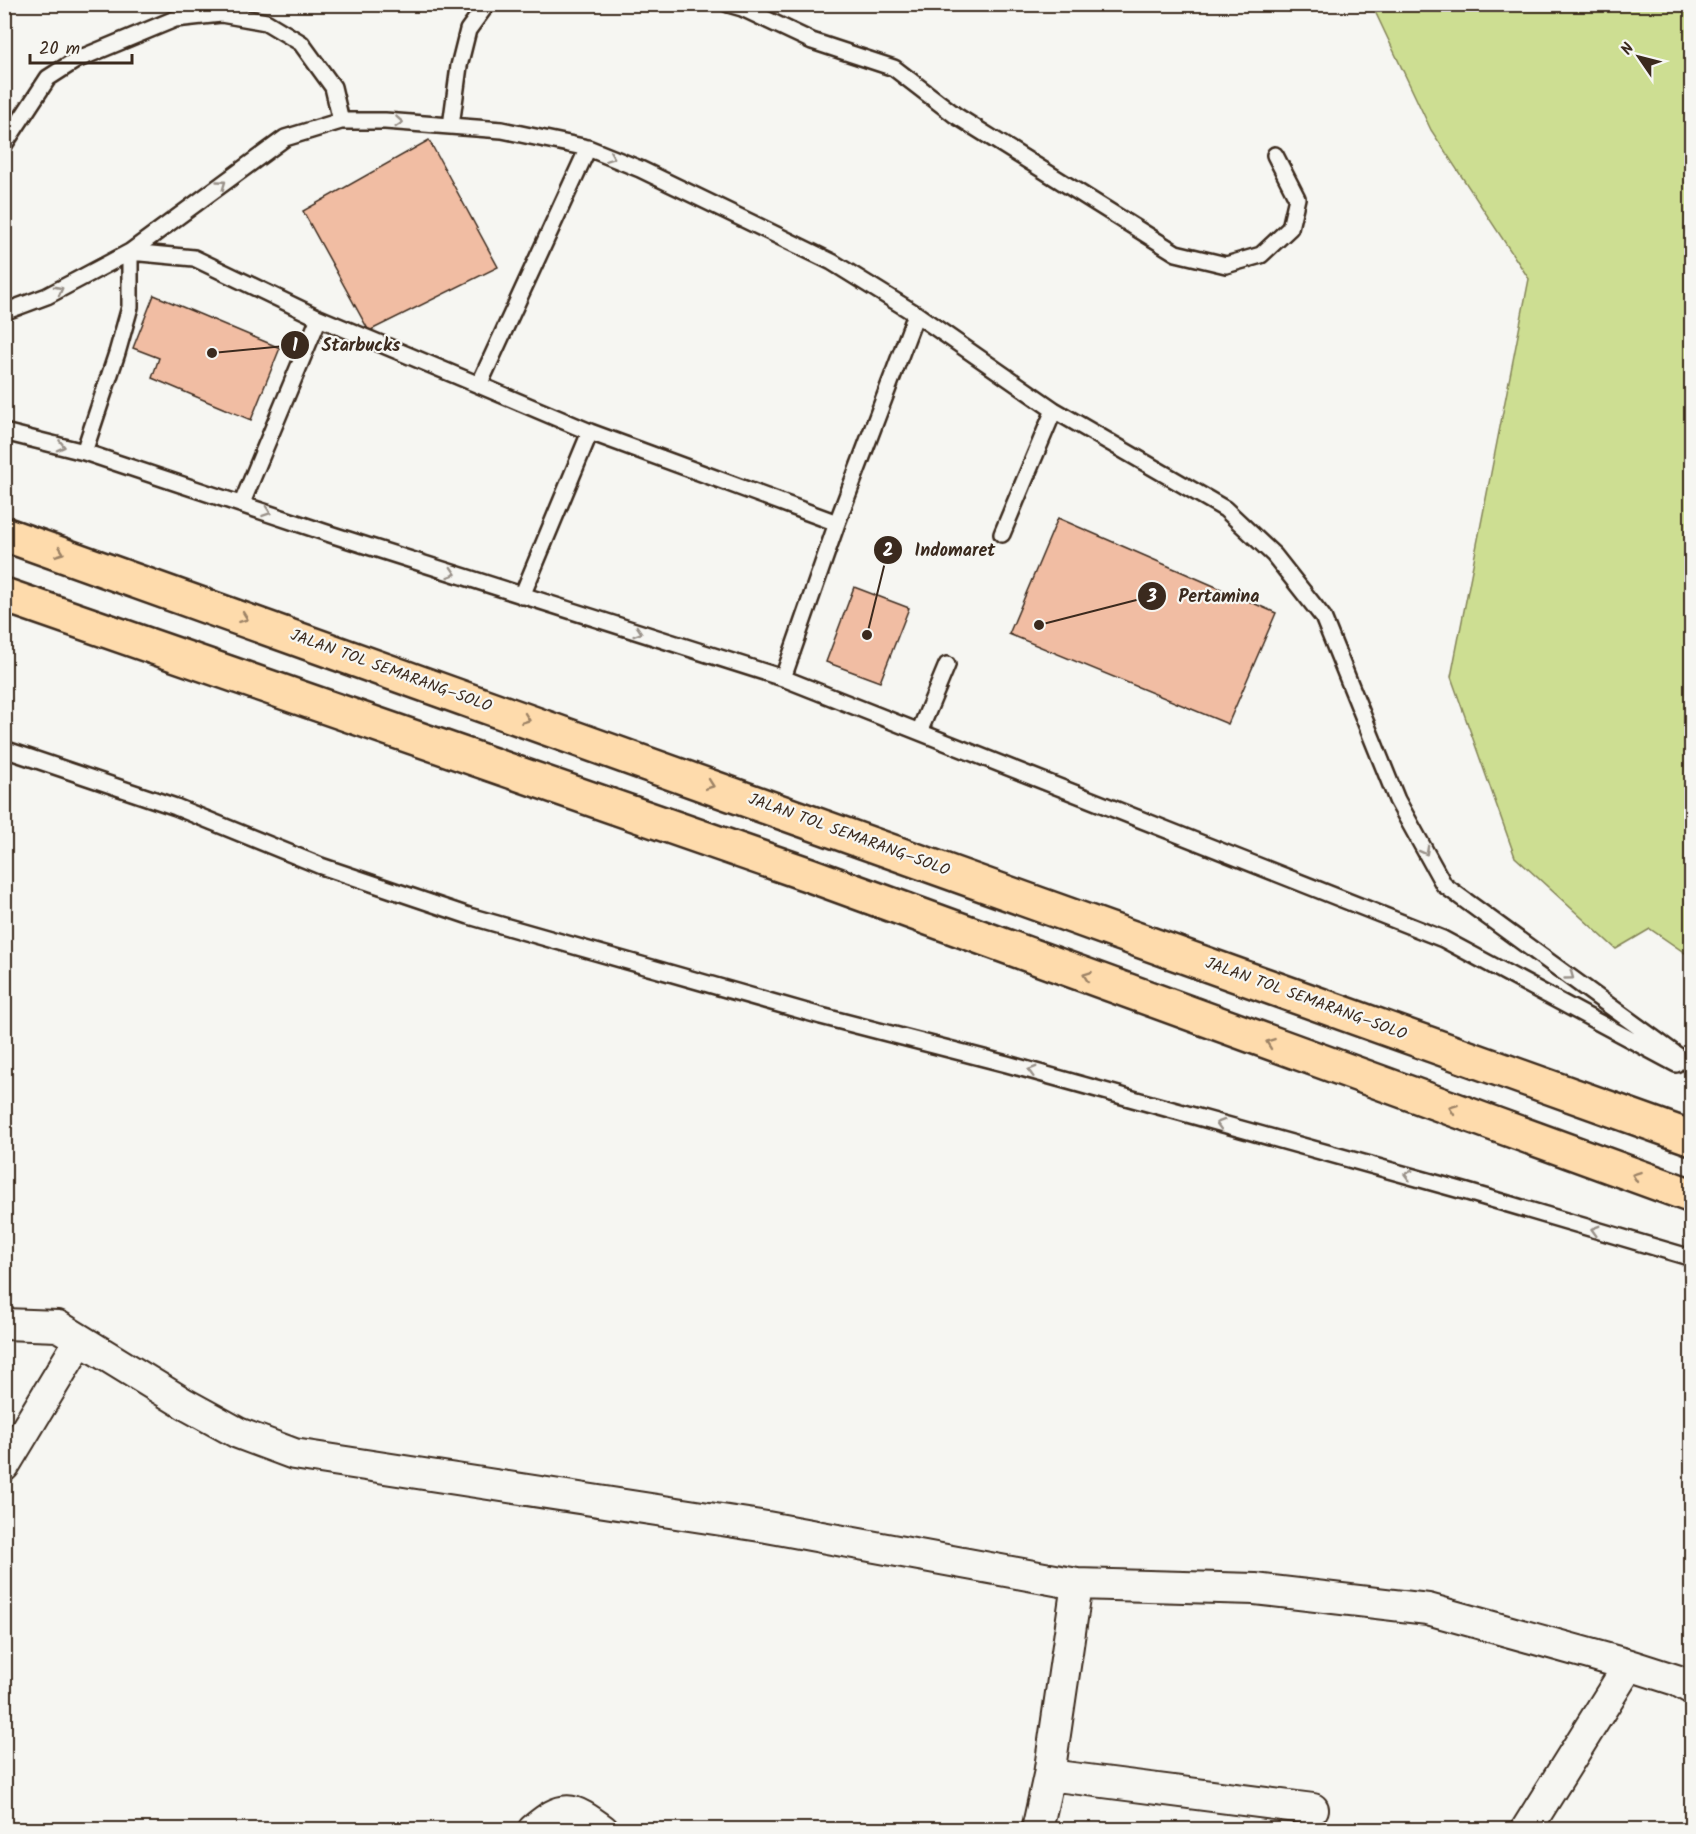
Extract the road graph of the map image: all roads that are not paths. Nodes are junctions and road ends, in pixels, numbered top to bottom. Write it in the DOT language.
graph roads {
  1 [pos="487,4"];
  2 [pos="728,4"];
  3 [pos="341,121"];
  4 [pos="451,126"];
  5 [pos="4,145"];
  6 [pos="588,148"];
  7 [pos="1275,155"];
  8 [pos="130,252"];
  9 [pos="4,312"];
  10 [pos="916,314"];
  11 [pos="319,318"];
  12 [pos="480,385"];
  13 [pos="1054,410"];
  14 [pos="4,432"];
  15 [pos="590,432"];
  16 [pos="84,452"];
  17 [pos="242,503"];
  18 [pos="837,523"];
  19 [pos="4,534"];
  20 [pos="1002,534"];
  21 [pos="4,595"];
  22 [pos="522,596"];
  23 [pos="947,665"];
  24 [pos="783,678"];
  25 [pos="920,730"];
  26 [pos="4,749"];
  27 [pos="1692,1066"];
  28 [pos="1692,1072"];
  29 [pos="1692,1138"];
  30 [pos="1692,1196"];
  31 [pos="1692,1258"];
  32 [pos="4,1324"];
  33 [pos="80,1340"];
  34 [pos="4,1466"];
  35 [pos="1077,1584"];
  36 [pos="1629,1665"];
  37 [pos="1692,1689"];
  38 [pos="1049,1775"];
  39 [pos="1313,1809"];
  40 [pos="533,1830"];
  41 [pos="603,1830"];
  42 [pos="1037,1830"];
  43 [pos="1526,1830"];
  1 -- 4 [label="lane"];
  2 -- 7 [label="lane"];
  3 -- 4 [label="lane, one-way"];
  3 -- 5 [label="lane"];
  8 -- 3 [label="lane, one-way"];
  4 -- 6 [label="lane"];
  6 -- 10 [label="lane, one-way"];
  6 -- 12 [label="lane"];
  9 -- 8 [label="lane, one-way"];
  8 -- 11 [label="lane"];
  8 -- 16 [label="lane"];
  10 -- 13 [label="lane"];
  10 -- 18 [label="lane"];
  11 -- 12 [label="lane"];
  11 -- 17 [label="lane"];
  12 -- 15 [label="lane"];
  13 -- 20 [label="lane"];
  13 -- 27 [label="lane, one-way"];
  14 -- 16 [label="lane, one-way"];
  15 -- 18 [label="lane"];
  15 -- 22 [label="lane"];
  16 -- 17 [label="lane"];
  17 -- 22 [label="lane, one-way"];
  18 -- 24 [label="lane"];
  19 -- 29 [label="highway, JALAN TOL SEMARANG–SOLO, one-way"];
  30 -- 21 [label="highway, one-way"];
  22 -- 24 [label="lane, one-way"];
  23 -- 25 [label="lane"];
  24 -- 25 [label="lane"];
  25 -- 28 [label="lane"];
  31 -- 26 [label="lane, one-way"];
  32 -- 33 [label="street"];
  33 -- 34 [label="street"];
  33 -- 35 [label="street"];
  35 -- 36 [label="street"];
  35 -- 38 [label="street"];
  36 -- 37 [label="street"];
  36 -- 43 [label="street"];
  38 -- 39 [label="street"];
  38 -- 42 [label="street"];
  40 -- 41 [label="street"];
}
